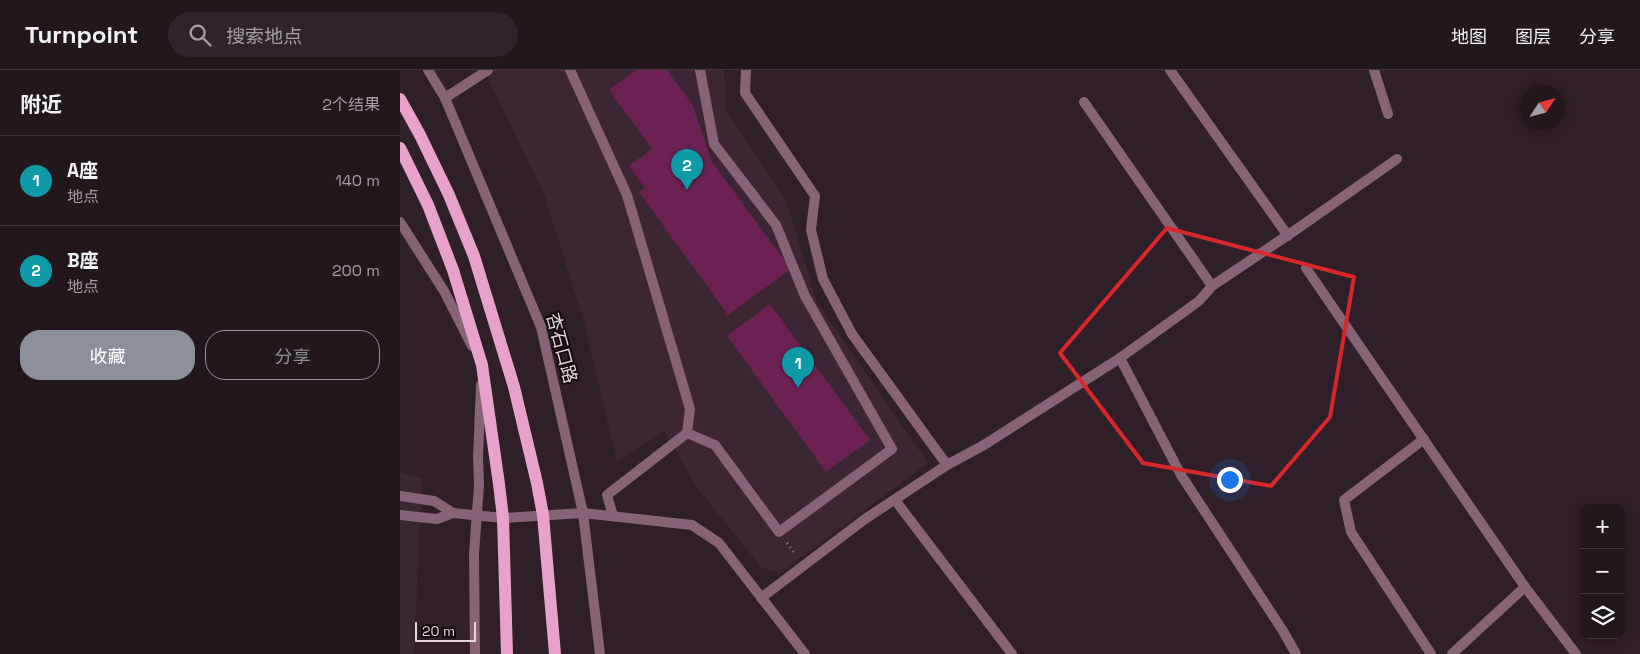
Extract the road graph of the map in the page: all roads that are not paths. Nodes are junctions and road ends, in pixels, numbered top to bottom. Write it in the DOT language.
graph roads {
  1 [pos="428,70"];
  2 [pos="488,70"];
  3 [pos="570,70"];
  4 [pos="700,70"];
  5 [pos="746,70"];
  6 [pos="1170,70"];
  7 [pos="1374,70"];
  8 [pos="445,98"];
  9 [pos="400,99"];
  10 [pos="1084,102"];
  11 [pos="1388,114"];
  12 [pos="400,148"];
  13 [pos="1397,159"];
  14 [pos="400,222"];
  15 [pos="1288,236"];
  16 [pos="1306,268"];
  17 [pos="1212,286"];
  18 [pos="1120,358"];
  19 [pos="482,364"];
  20 [pos="687,433"];
  21 [pos="1424,439"];
  22 [pos="947,465"];
  23 [pos="400,496"];
  24 [pos="895,500"];
  25 [pos="453,513"];
  26 [pos="583,513"];
  27 [pos="400,515"];
  28 [pos="543,515"];
  29 [pos="478,516"];
  30 [pos="613,516"];
  31 [pos="503,518"];
  32 [pos="1525,587"];
  33 [pos="761,598"];
  34 [pos="475,654"];
  35 [pos="507,654"];
  36 [pos="555,654"];
  37 [pos="600,654"];
  38 [pos="805,654"];
  39 [pos="1012,654"];
  40 [pos="1296,654"];
  41 [pos="1431,654"];
  42 [pos="1452,654"];
  43 [pos="1576,654"];
  1 -- 8 [label="street, 杏石口路"];
  2 -- 8 [label="street"];
  3 -- 20 [label="street"];
  4 -- 20 [label="street"];
  5 -- 22 [label="street"];
  6 -- 15 [label="street"];
  7 -- 11 [label="street"];
  8 -- 26 [label="street, 杏石口路"];
  9 -- 28 [label="main road"];
  10 -- 17 [label="street"];
  12 -- 19 [label="main road"];
  13 -- 15 [label="street"];
  14 -- 19 [label="street"];
  15 -- 17 [label="street"];
  16 -- 21 [label="street"];
  17 -- 18 [label="street"];
  18 -- 22 [label="street"];
  18 -- 40 [label="street"];
  19 -- 29 [label="street"];
  19 -- 31 [label="main road"];
  20 -- 30 [label="street"];
  21 -- 32 [label="street"];
  21 -- 41 [label="street"];
  22 -- 24 [label="street"];
  23 -- 25 [label="street"];
  24 -- 33 [label="street"];
  24 -- 39 [label="street"];
  25 -- 27 [label="street"];
  25 -- 29 [label="street"];
  26 -- 28 [label="street"];
  26 -- 30 [label="street"];
  26 -- 37 [label="street, 杏石口路"];
  28 -- 31 [label="street"];
  28 -- 36 [label="main road"];
  29 -- 31 [label="street"];
  29 -- 34 [label="street"];
  30 -- 33 [label="street"];
  31 -- 35 [label="main road"];
  32 -- 42 [label="street"];
  32 -- 43 [label="street"];
  33 -- 38 [label="street"];
}
